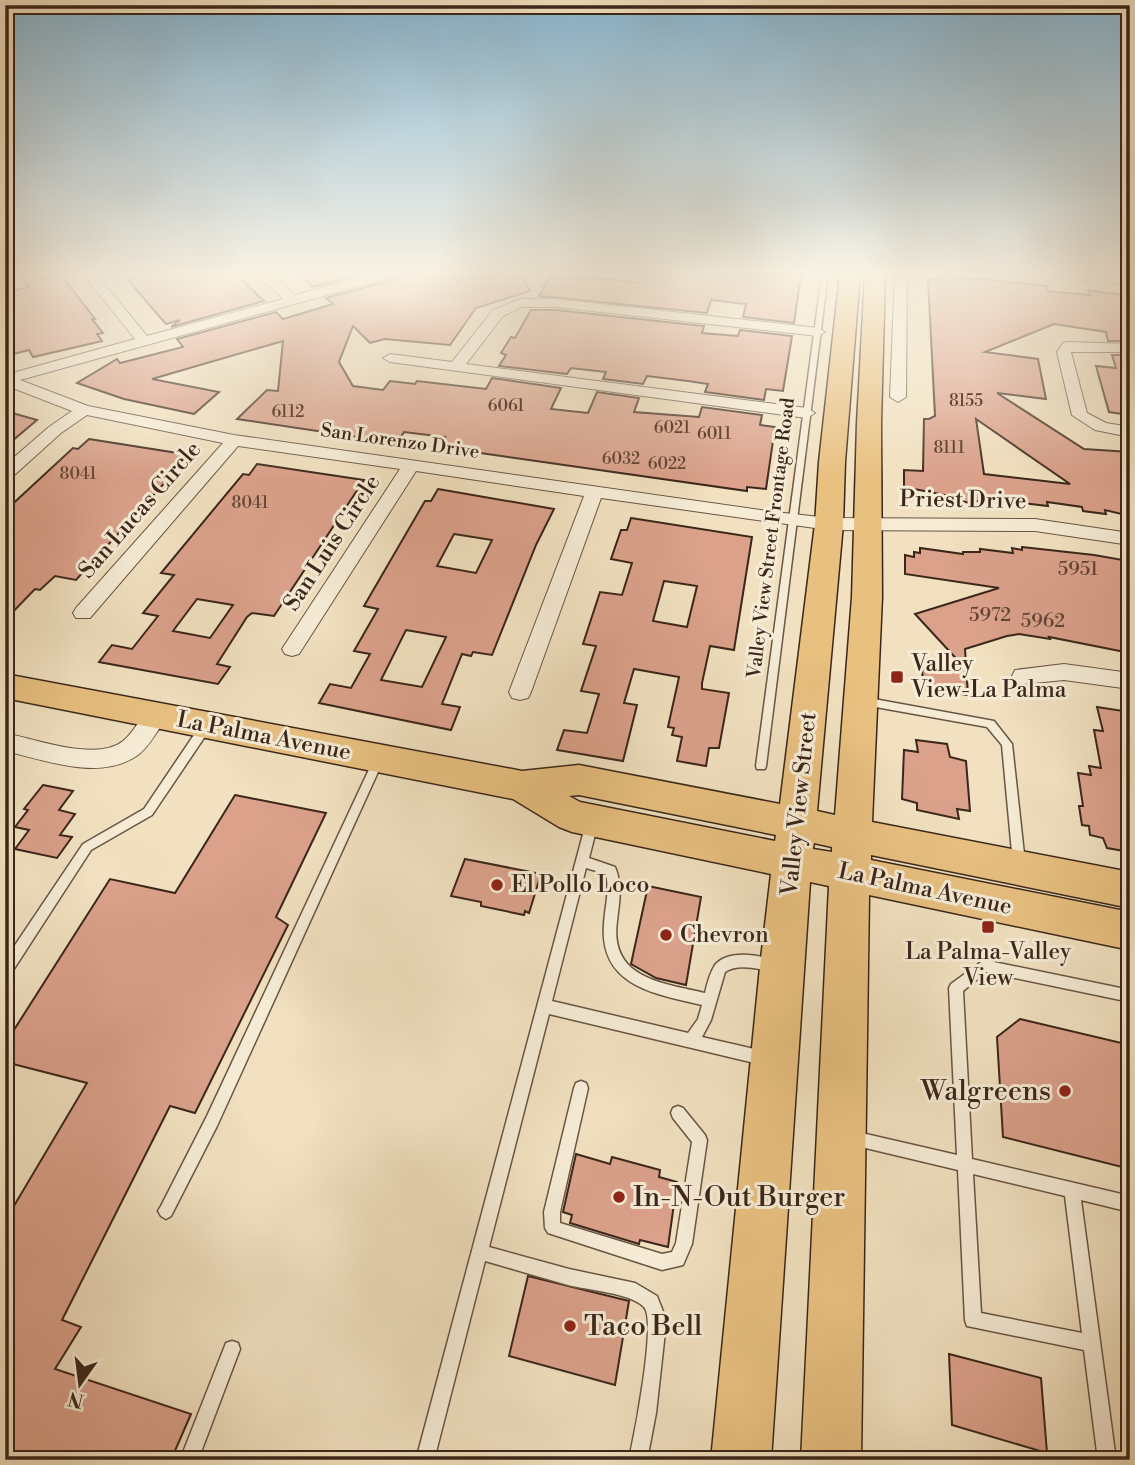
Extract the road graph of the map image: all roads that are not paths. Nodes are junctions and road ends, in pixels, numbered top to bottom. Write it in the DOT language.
graph roads {
  1 [pos="139,342"];
  2 [pos="475,342"];
  3 [pos="817,342"];
  4 [pos="843,342"];
  5 [pos="872,342"];
  6 [pos="899,342"];
  7 [pos="1130,348"];
  8 [pos="390,358"];
  9 [pos="455,368"];
  10 [pos="5,380"];
  11 [pos="898,397"];
  12 [pos="83,410"];
  13 [pos="807,413"];
  14 [pos="1130,432"];
  15 [pos="233,440"];
  16 [pos="412,464"];
  17 [pos="5,474"];
  18 [pos="594,492"];
  19 [pos="794,520"];
  20 [pos="869,522"];
  21 [pos="829,524"];
  22 [pos="1130,539"];
  23 [pos="83,613"];
  24 [pos="292,649"];
  25 [pos="1023,676"];
  26 [pos="1130,681"];
  27 [pos="5,686"];
  28 [pos="520,692"];
  29 [pos="859,700"];
  30 [pos="157,715"];
  31 [pos="207,725"];
  32 [pos="5,741"];
  33 [pos="379,758"];
  34 [pos="761,766"];
  35 [pos="522,786"];
  36 [pos="592,820"];
  37 [pos="796,843"];
  38 [pos="851,855"];
  39 [pos="582,861"];
  40 [pos="1020,870"];
  41 [pos="1130,890"];
  42 [pos="1130,931"];
  43 [pos="781,967"];
  44 [pos="5,971"];
  45 [pos="1130,996"];
  46 [pos="709,1000"];
  47 [pos="544,1006"];
  48 [pos="691,1040"];
  49 [pos="772,1061"];
  50 [pos="581,1088"];
  51 [pos="678,1113"];
  52 [pos="839,1134"];
  53 [pos="963,1166"];
  54 [pos="1072,1192"];
  55 [pos="1130,1204"];
  56 [pos="166,1211"];
  57 [pos="480,1252"];
  58 [pos="1090,1343"];
  59 [pos="232,1349"];
  60 [pos="836,1458"];
  61 [pos="189,1460"];
  62 [pos="425,1460"];
  63 [pos="638,1460"];
  64 [pos="741,1460"];
  65 [pos="1107,1460"];
  1 -- 10 [label="street"];
  2 -- 9 [label="street"];
  3 -- 13 [label="lane, Valley View Street Frontage Road"];
  4 -- 21 [label="main road, Valley View Street"];
  5 -- 20 [label="main road"];
  6 -- 11 [label="street"];
  7 -- 14 [label="street"];
  8 -- 9 [label="street"];
  9 -- 13 [label="street"];
  10 -- 12 [label="street, San Lorenzo Drive"];
  12 -- 15 [label="street, San Lorenzo Drive"];
  12 -- 17 [label="street"];
  13 -- 19 [label="lane, Valley View Street Frontage Road"];
  15 -- 16 [label="street, San Lorenzo Drive"];
  15 -- 23 [label="street, San Lucas Circle"];
  16 -- 18 [label="street, San Lorenzo Drive"];
  16 -- 24 [label="street, San Luis Circle"];
  18 -- 19 [label="street, San Lorenzo Drive"];
  18 -- 28 [label="street"];
  19 -- 21 [label="street, Priest Drive"];
  19 -- 34 [label="lane, Valley View Street Frontage Road"];
  20 -- 21 [label="street, Priest Drive"];
  20 -- 22 [label="street, Priest Drive"];
  20 -- 29 [label="main road"];
  21 -- 37 [label="main road, Valley View Street"];
  25 -- 26 [label="street"];
  27 -- 30 [label="main road, La Palma Avenue"];
  29 -- 38 [label="main road"];
  29 -- 40 [label="lane"];
  30 -- 31 [label="main road, La Palma Avenue"];
  30 -- 32 [label="street"];
  31 -- 33 [label="main road, La Palma Avenue"];
  31 -- 44 [label="lane"];
  33 -- 35 [label="main road, La Palma Avenue"];
  33 -- 56 [label="lane"];
  35 -- 36 [label="main road, La Palma Avenue"];
  35 -- 37 [label="main road, La Palma Avenue"];
  36 -- 37 [label="main road, La Palma Avenue"];
  36 -- 39 [label="lane"];
  37 -- 38 [label="main road, La Palma Avenue"];
  37 -- 43 [label="main road, Valley View Street"];
  38 -- 40 [label="main road, La Palma Avenue"];
  38 -- 42 [label="main road, La Palma Avenue"];
  38 -- 52 [label="main road"];
  39 -- 46 [label="lane"];
  39 -- 47 [label="lane"];
  40 -- 41 [label="main road, La Palma Avenue"];
  43 -- 46 [label="lane"];
  43 -- 49 [label="main road, Valley View Street"];
  45 -- 53 [label="lane"];
  46 -- 48 [label="lane"];
  47 -- 48 [label="lane"];
  47 -- 57 [label="lane"];
  48 -- 49 [label="lane"];
  49 -- 64 [label="main road, Valley View Street"];
  50 -- 51 [label="lane"];
  52 -- 53 [label="lane"];
  52 -- 60 [label="main road"];
  53 -- 54 [label="lane"];
  53 -- 58 [label="lane"];
  54 -- 55 [label="lane"];
  54 -- 58 [label="lane"];
  57 -- 62 [label="lane"];
  57 -- 63 [label="lane"];
  58 -- 65 [label="lane"];
  59 -- 61 [label="lane"];
}
